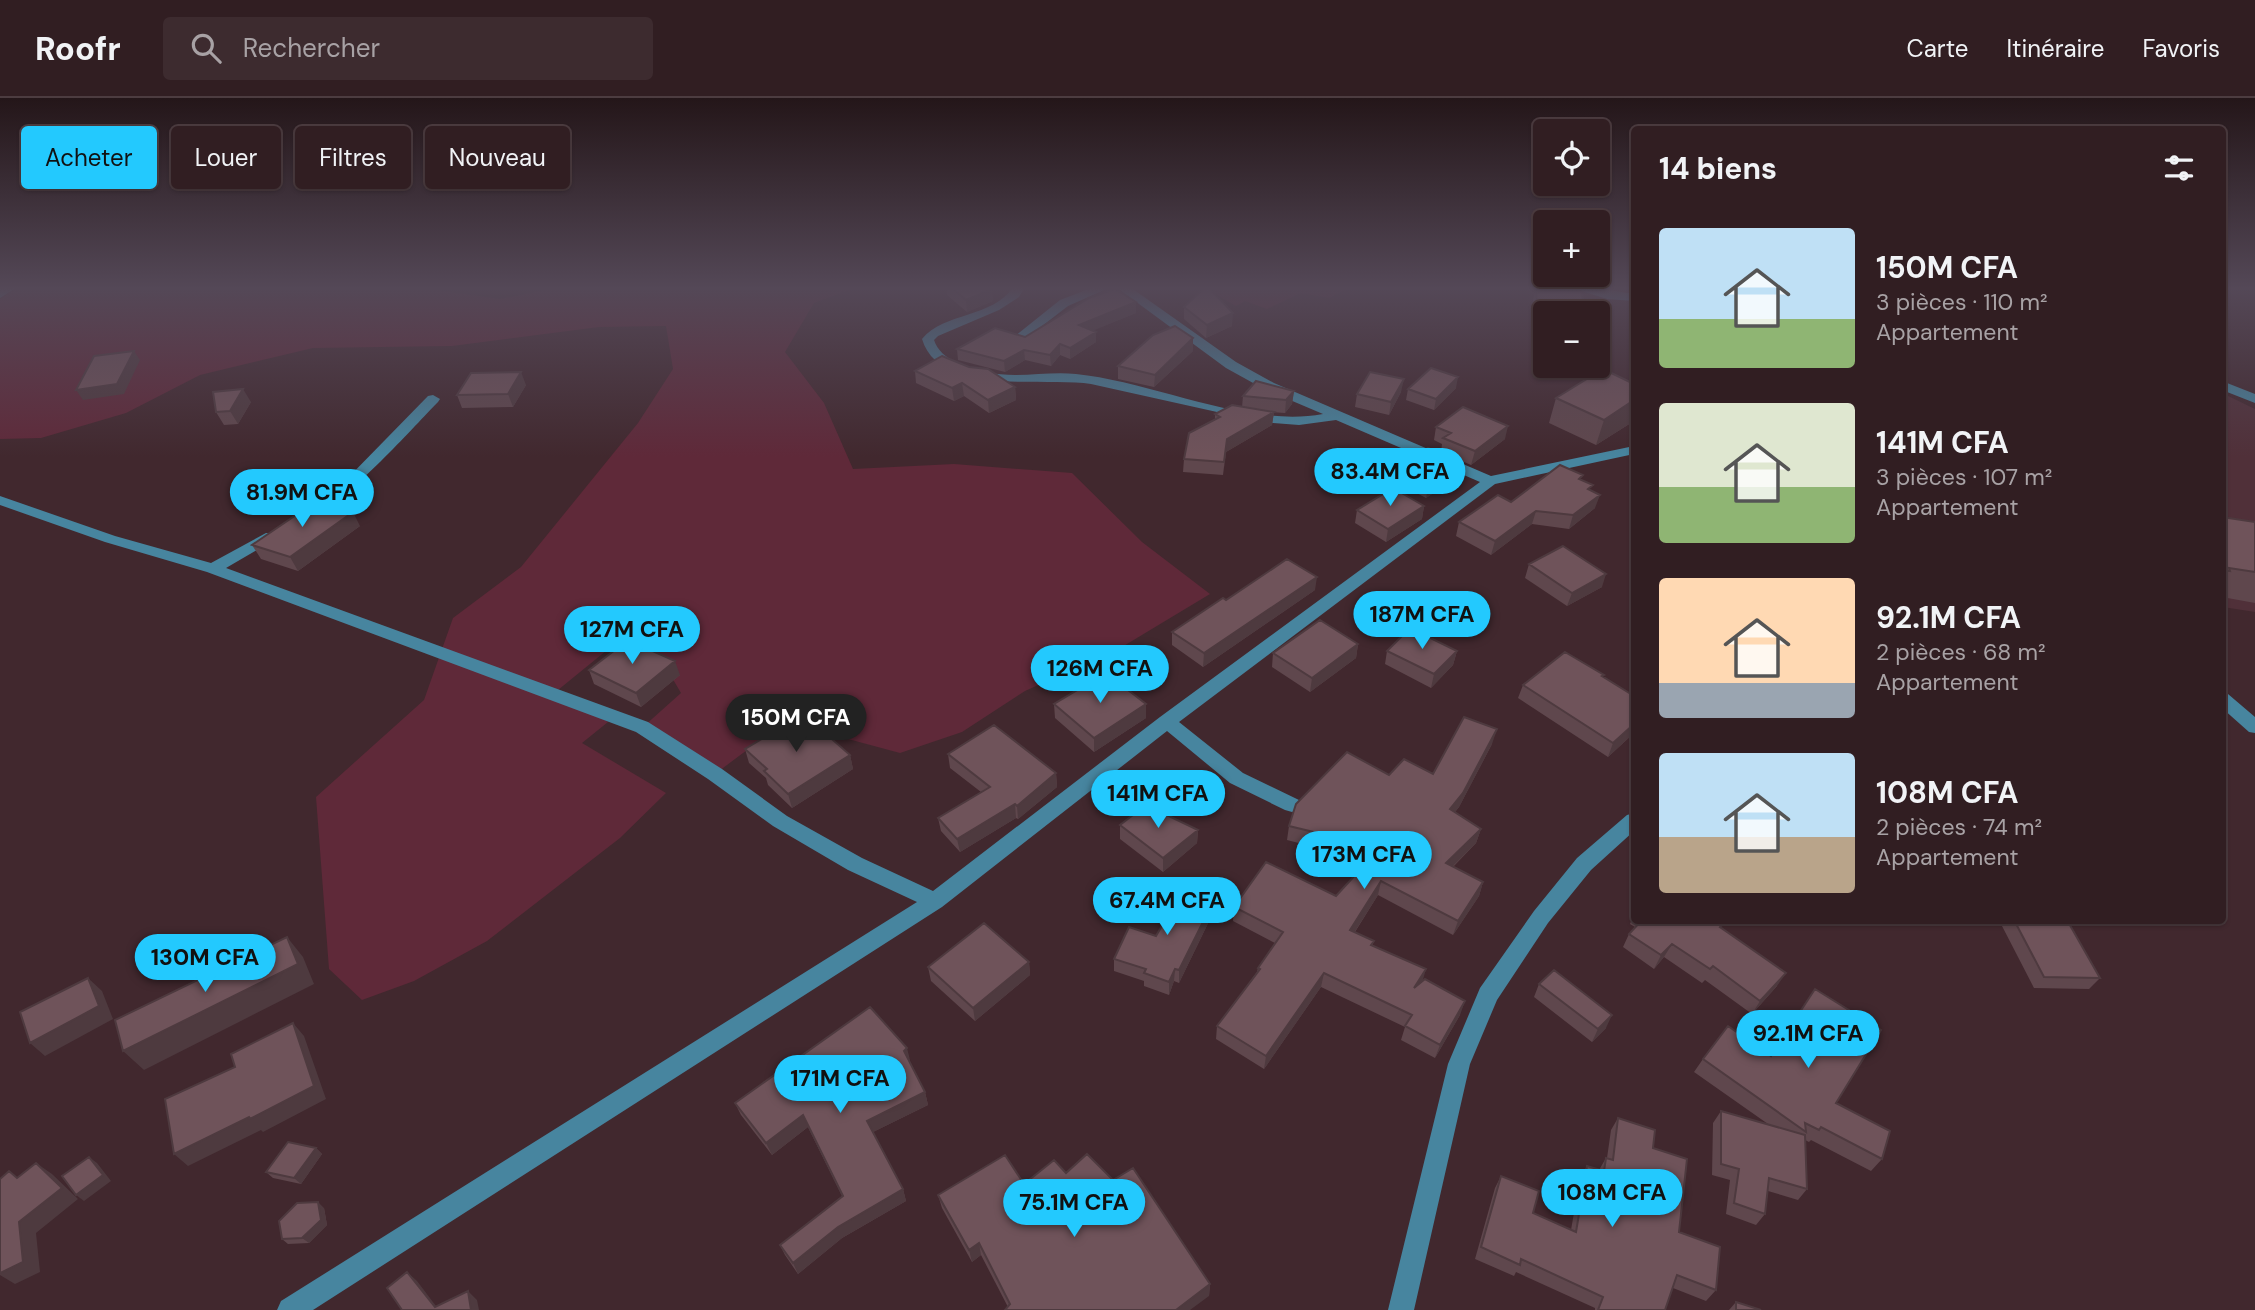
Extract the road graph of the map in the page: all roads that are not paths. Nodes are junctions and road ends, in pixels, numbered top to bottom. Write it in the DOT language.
graph roads {
  1 [pos="929,344"];
  2 [pos="1201,344"];
  3 [pos="2226,387"];
  4 [pos="433,399"];
  5 [pos="2255,399"];
  6 [pos="1338,415"];
  7 [pos="1631,451"];
  8 [pos="1490,481"];
  9 [pos="0,500"];
  10 [pos="214,569"];
  11 [pos="2226,701"];
  12 [pos="2252,721"];
  13 [pos="1166,722"];
  14 [pos="2226,722"];
  15 [pos="1292,805"];
  16 [pos="1631,823"];
  17 [pos="935,901"];
  18 [pos="290,1310"];
  19 [pos="1401,1310"];
  1 -- 6 [label="street"];
  2 -- 6 [label="street"];
  3 -- 5 [label="street"];
  4 -- 10 [label="street"];
  6 -- 8 [label="street"];
  7 -- 8 [label="street"];
  8 -- 13 [label="street"];
  9 -- 10 [label="street"];
  10 -- 17 [label="street"];
  11 -- 12 [label="street"];
  12 -- 14 [label="street"];
  13 -- 15 [label="street"];
  13 -- 17 [label="street"];
  16 -- 19 [label="street"];
  17 -- 18 [label="street"];
}
